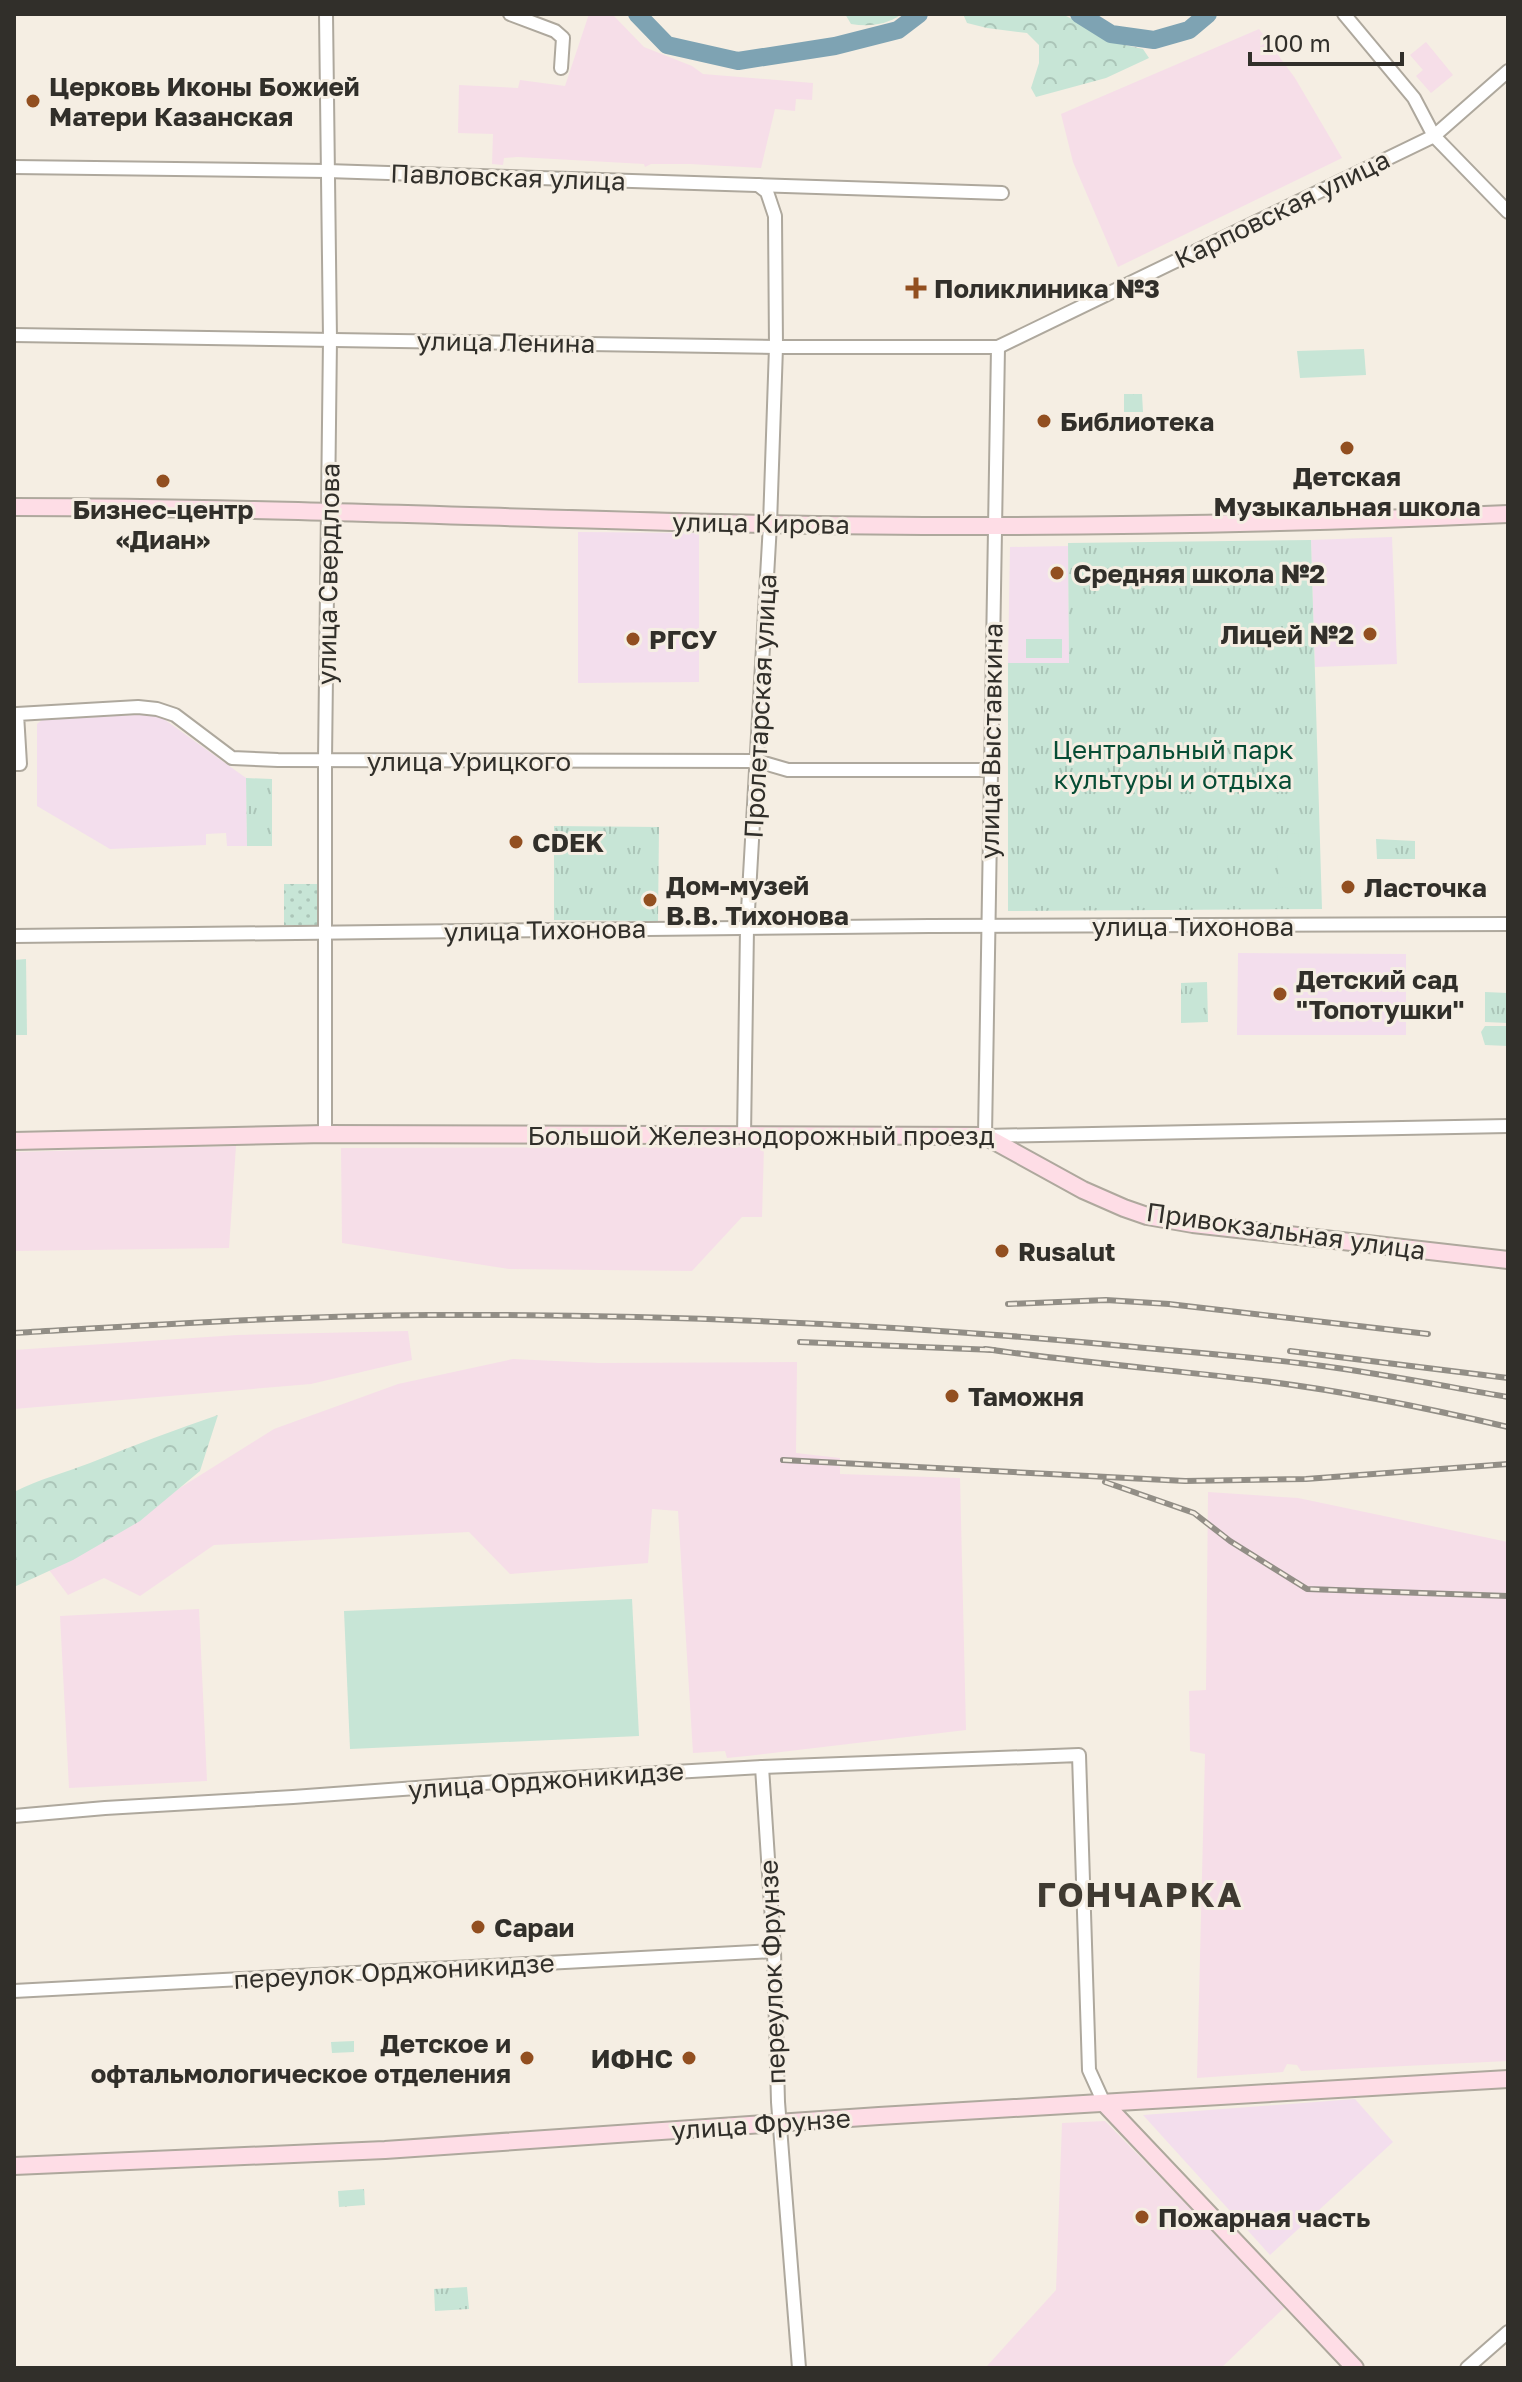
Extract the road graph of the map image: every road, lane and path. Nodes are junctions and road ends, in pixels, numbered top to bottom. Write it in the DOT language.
graph roads {
  1 [pos="326,14"];
  2 [pos="510,14"];
  3 [pos="1344,14"];
  4 [pos="561,68"];
  5 [pos="1508,71"];
  6 [pos="1434,136"];
  7 [pos="14,167"];
  8 [pos="327,171"];
  9 [pos="758,185"];
  10 [pos="1002,193"];
  11 [pos="1508,212"];
  12 [pos="14,335"];
  13 [pos="330,339"];
  14 [pos="776,347"];
  15 [pos="998,347"];
  16 [pos="14,507"];
  17 [pos="330,513"];
  18 [pos="1508,514"];
  19 [pos="770,524"];
  20 [pos="994,526"];
  21 [pos="325,760"];
  22 [pos="757,761"];
  23 [pos="14,764"];
  24 [pos="992,770"];
  25 [pos="1508,924"];
  26 [pos="989,926"];
  27 [pos="747,928"];
  28 [pos="324,933"];
  29 [pos="14,936"];
  30 [pos="1508,1126"];
  31 [pos="325,1134"];
  32 [pos="985,1136"];
  33 [pos="744,1137"];
  34 [pos="14,1141"];
  35 [pos="1508,1260"];
  36 [pos="762,1767"];
  37 [pos="14,1816"];
  38 [pos="774,1951"];
  39 [pos="14,1991"];
  40 [pos="1508,2079"];
  41 [pos="1104,2103"];
  42 [pos="779,2123"];
  43 [pos="14,2166"];
  44 [pos="1508,2332"];
  45 [pos="799,2368"];
  46 [pos="1355,2368"];
  47 [pos="1467,2368"];
  1 -- 8 [label="street, улица Свердлова"];
  2 -- 4 [label="street"];
  3 -- 6 [label="street"];
  5 -- 6 [label="street, Карповская улица"];
  6 -- 11 [label="street"];
  6 -- 15 [label="street, Карповская улица"];
  7 -- 8 [label="street, Павловская улица"];
  8 -- 9 [label="street, Павловская улица"];
  8 -- 13 [label="street, улица Свердлова"];
  9 -- 10 [label="street, Павловская улица"];
  9 -- 14 [label="street, Пролетарская улица"];
  12 -- 13 [label="street, улица Ленина"];
  13 -- 14 [label="street, улица Ленина"];
  13 -- 17 [label="street, улица Свердлова"];
  14 -- 15 [label="street, улица Ленина"];
  14 -- 19 [label="street, Пролетарская улица"];
  15 -- 20 [label="street, улица Выставкина"];
  16 -- 17 [label="main road, улица Кирова"];
  17 -- 19 [label="main road, улица Кирова"];
  17 -- 21 [label="street, улица Свердлова"];
  18 -- 20 [label="main road, улица Кирова"];
  19 -- 20 [label="main road, улица Кирова"];
  19 -- 22 [label="street, Пролетарская улица"];
  20 -- 24 [label="street, улица Выставкина"];
  21 -- 22 [label="street, улица Урицкого"];
  21 -- 23 [label="street, улица Урицкого"];
  21 -- 28 [label="street, улица Свердлова"];
  22 -- 24 [label="street, улица Урицкого"];
  22 -- 27 [label="street, Пролетарская улица"];
  24 -- 26 [label="street, улица Выставкина"];
  25 -- 26 [label="street, улица Тихонова"];
  26 -- 27 [label="street, улица Тихонова"];
  26 -- 32 [label="street, улица Выставкина"];
  27 -- 28 [label="street, улица Тихонова"];
  27 -- 33 [label="street, Пролетарская улица"];
  28 -- 29 [label="street, улица Тихонова"];
  28 -- 31 [label="street, улица Свердлова"];
  30 -- 32 [label="street, Большой Железнодорожный проезд"];
  31 -- 33 [label="main road, Большой Железнодорожный проезд"];
  31 -- 34 [label="main road, Большой Железнодорожный проезд"];
  32 -- 33 [label="main road, Большой Железнодорожный проезд"];
  32 -- 35 [label="main road, Привокзальная улица"];
  36 -- 37 [label="street, улица Орджоникидзе"];
  36 -- 38 [label="street, переулок Фрунзе"];
  36 -- 41 [label="street, улица Орджоникидзе"];
  38 -- 39 [label="street, переулок Орджоникидзе"];
  38 -- 42 [label="street, переулок Фрунзе"];
  40 -- 41 [label="main road, улица Фрунзе"];
  41 -- 42 [label="main road, улица Фрунзе"];
  41 -- 46 [label="main road"];
  42 -- 43 [label="main road, улица Фрунзе"];
  42 -- 45 [label="street, переулок Фрунзе"];
  44 -- 47 [label="street"];
}
